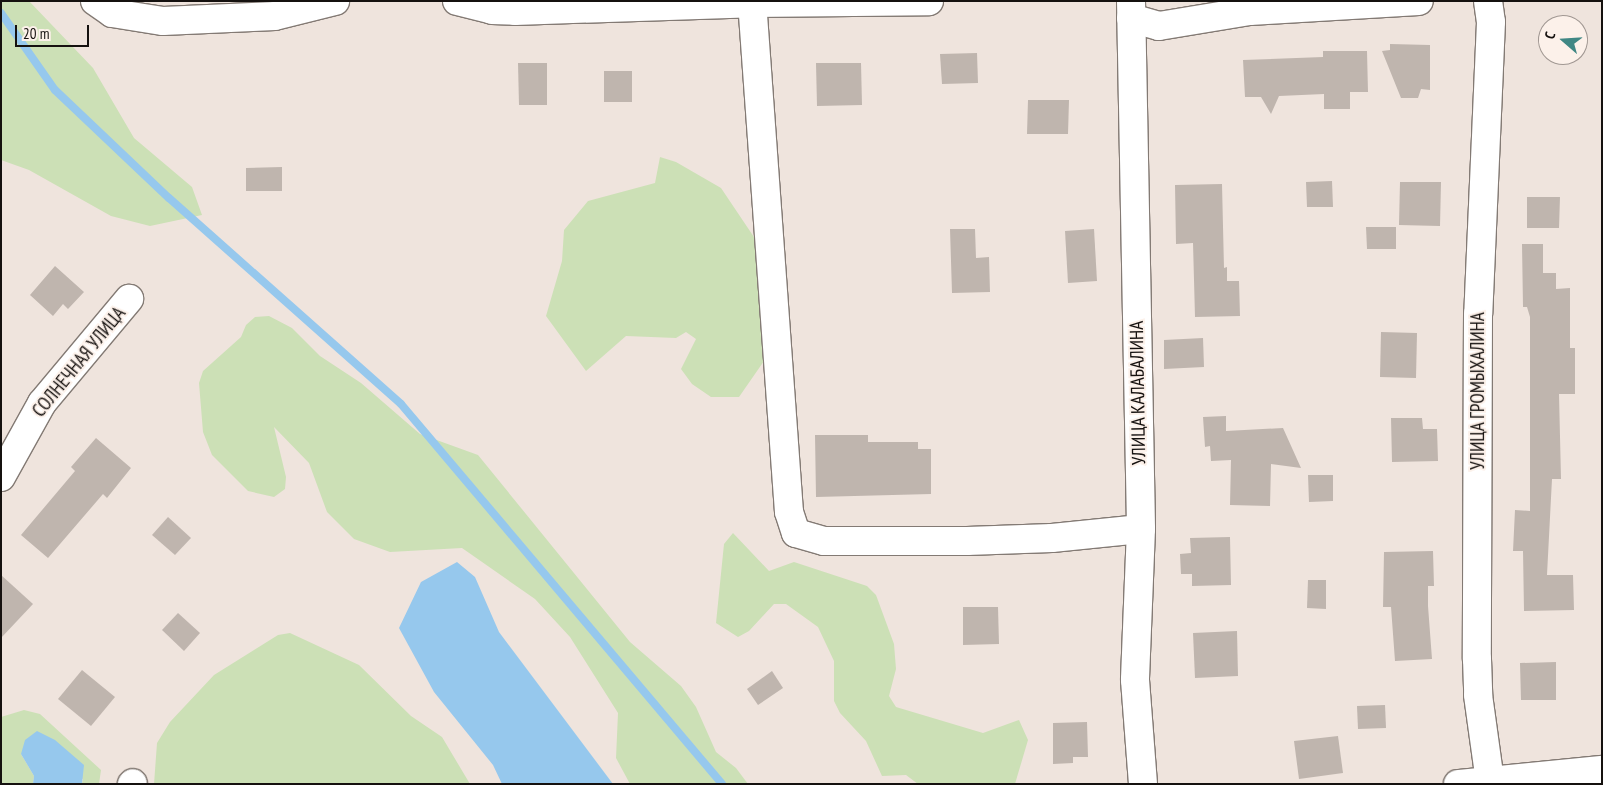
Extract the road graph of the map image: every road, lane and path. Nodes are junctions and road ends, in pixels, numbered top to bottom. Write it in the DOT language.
graph roads {
  1 [pos="95,1"];
  2 [pos="334,1"];
  3 [pos="457,1"];
  4 [pos="928,1"];
  5 [pos="1419,1"];
  6 [pos="1488,1"];
  7 [pos="752,2"];
  8 [pos="1131,10"];
  9 [pos="129,299"];
  10 [pos="1,477"];
  11 [pos="1140,529"];
  12 [pos="1602,770"];
  13 [pos="1490,781"];
  14 [pos="1143,784"];
  15 [pos="1458,784"];
  1 -- 2 [label="street"];
  3 -- 7 [label="street"];
  4 -- 7 [label="street"];
  5 -- 8 [label="street"];
  6 -- 13 [label="street, УЛИЦА ГРОМЫХАЛИНА"];
  7 -- 11 [label="street"];
  8 -- 11 [label="street, УЛИЦА КАЛАБАЛИНА"];
  9 -- 10 [label="street, СОЛНЕЧНАЯ УЛИЦА"];
  11 -- 14 [label="street, УЛИЦА КАЛАБАЛИНА"];
  12 -- 13 [label="street"];
  13 -- 15 [label="street"];
}
